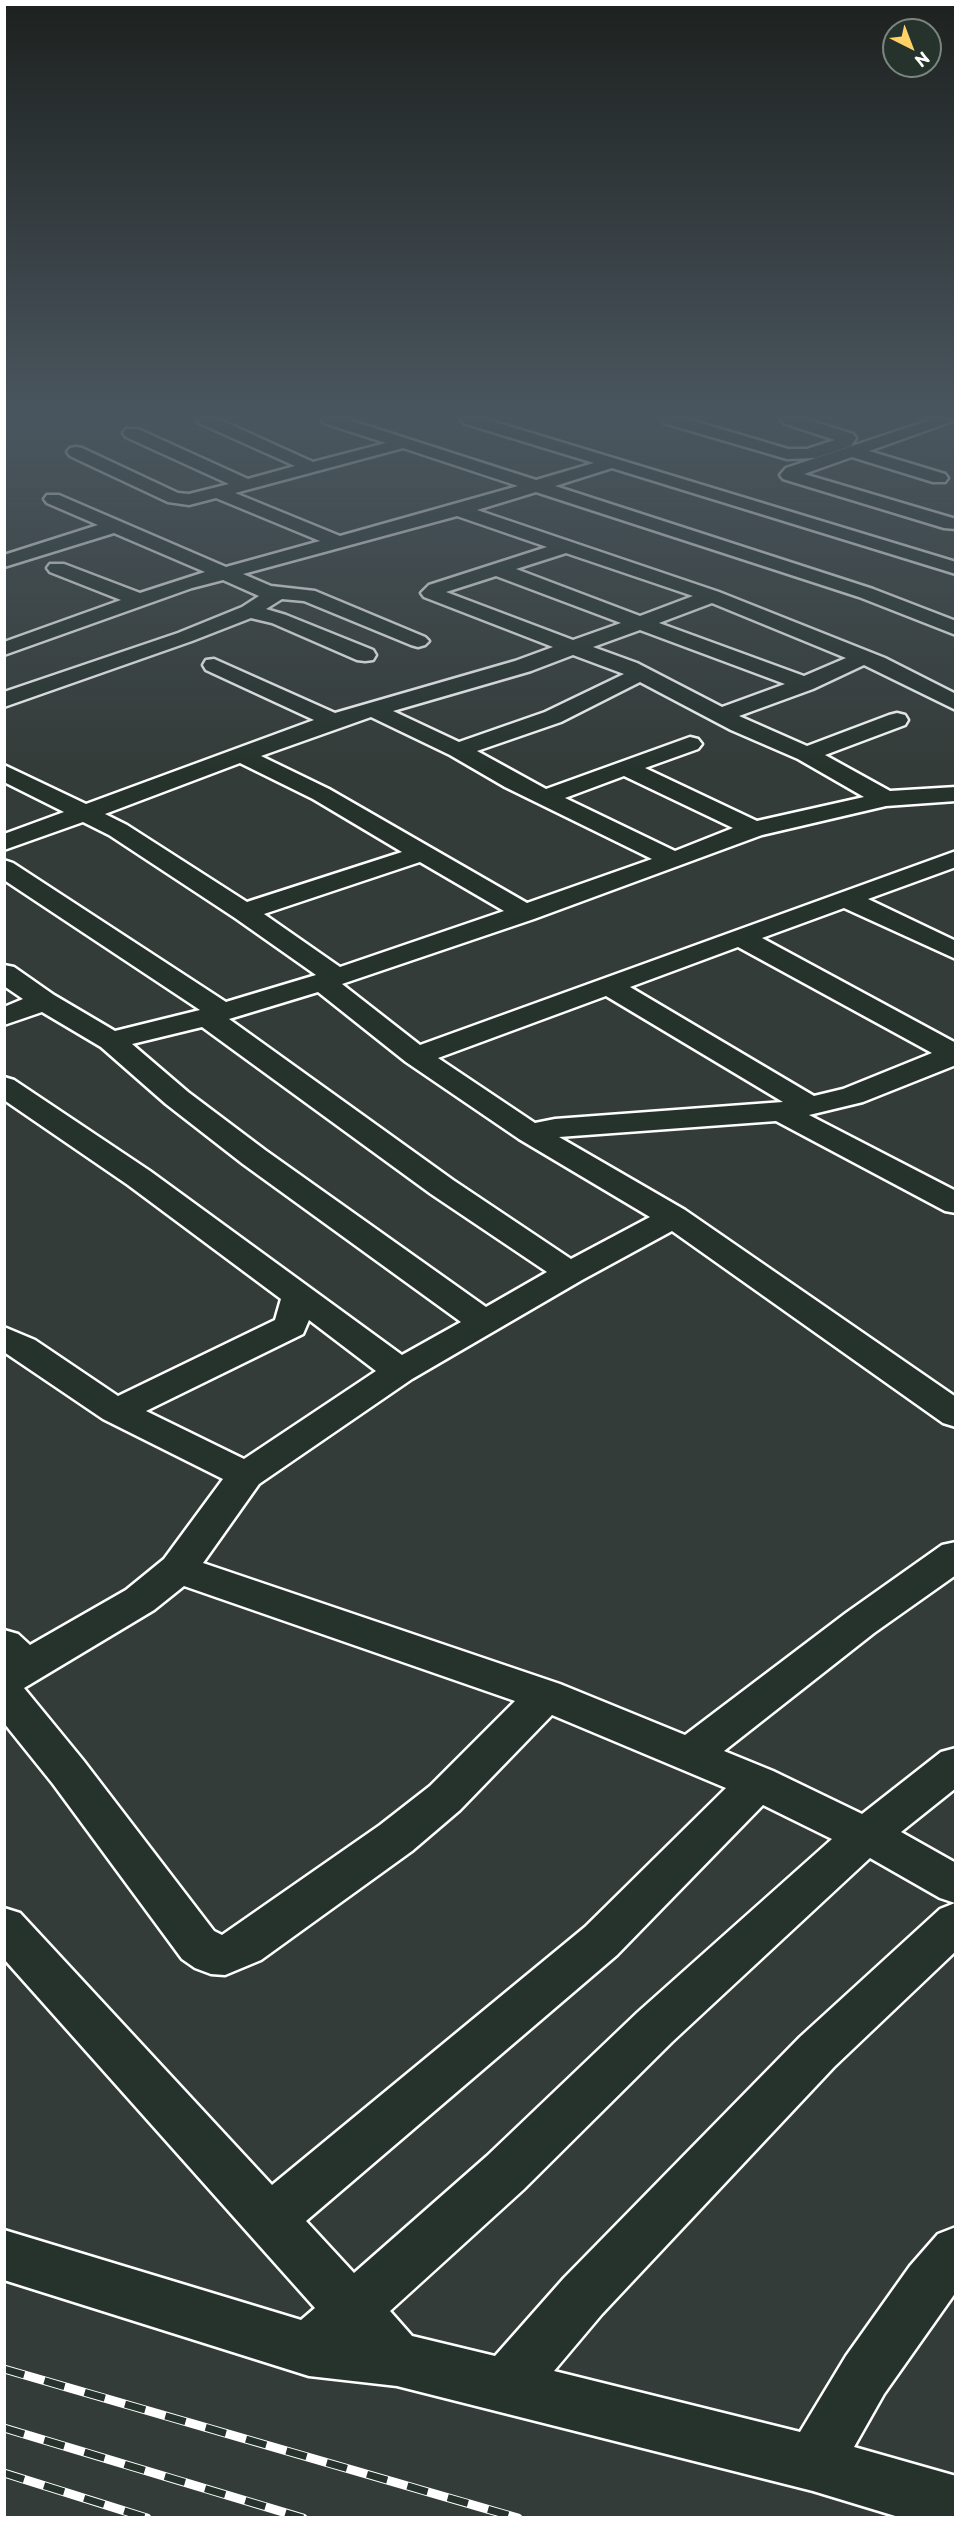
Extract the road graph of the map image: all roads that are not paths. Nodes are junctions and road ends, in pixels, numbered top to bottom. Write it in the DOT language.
graph roads {
  1 [pos="82,537"];
  2 [pos="140,537"];
  3 [pos="326,537"];
  4 [pos="363,537"];
  5 [pos="535,537"];
  6 [pos="693,537"];
  7 [pos="853,537"];
  8 [pos="341,543"];
  9 [pos="565,547"];
  10 [pos="4,561"];
  11 [pos="57,568"];
  12 [pos="956,568"];
  13 [pos="499,570"];
  14 [pos="223,573"];
  15 [pos="276,594"];
  16 [pos="712,596"];
  17 [pos="138,600"];
  18 [pos="249,610"];
  19 [pos="640,622"];
  20 [pos="956,629"];
  21 [pos="4,631"];
  22 [pos="418,641"];
  23 [pos="26,642"];
  24 [pos="572,647"];
  25 [pos="4,649"];
  26 [pos="365,655"];
  27 [pos="863,658"];
  28 [pos="214,665"];
  29 [pos="640,674"];
  30 [pos="805,684"];
  31 [pos="4,700"];
  32 [pos="956,703"];
  33 [pos="372,709"];
  34 [pos="721,715"];
  35 [pos="897,720"];
  36 [pos="333,721"];
  37 [pos="690,744"];
  38 [pos="458,750"];
  39 [pos="806,754"];
  40 [pos="241,755"];
  41 [pos="628,769"];
  42 [pos="4,772"];
  43 [pos="956,794"];
  44 [pos="545,797"];
  45 [pos="886,799"];
  46 [pos="87,813"];
  47 [pos="754,829"];
  48 [pos="4,843"];
  49 [pos="421,854"];
  50 [pos="956,858"];
  51 [pos="674,860"];
  52 [pos="4,868"];
  53 [pos="844,898"];
  54 [pos="244,912"];
  55 [pos="525,914"];
  56 [pos="740,936"];
  57 [pos="956,951"];
  58 [pos="4,973"];
  59 [pos="329,980"];
  60 [pos="609,986"];
  61 [pos="44,1001"];
  62 [pos="215,1015"];
  63 [pos="4,1017"];
  64 [pos="111,1041"];
  65 [pos="955,1055"];
  66 [pos="416,1056"];
  67 [pos="4,1086"];
  68 [pos="795,1108"];
  69 [pos="530,1133"];
  70 [pos="956,1204"];
  71 [pos="674,1217"];
  72 [pos="570,1273"];
  73 [pos="298,1297"];
  74 [pos="485,1323"];
  75 [pos="4,1338"];
  76 [pos="400,1371"];
  77 [pos="116,1411"];
  78 [pos="956,1415"];
  79 [pos="246,1475"];
  80 [pos="956,1555"];
  81 [pos="178,1569"];
  82 [pos="10,1671"];
  83 [pos="545,1695"];
  84 [pos="689,1755"];
  85 [pos="956,1764"];
  86 [pos="758,1783"];
  87 [pos="866,1835"];
  88 [pos="956,1885"];
  89 [pos="956,1922"];
  90 [pos="4,1927"];
  91 [pos="270,2219"];
  92 [pos="956,2252"];
  93 [pos="4,2255"];
  94 [pos="353,2310"];
  95 [pos="309,2349"];
  96 [pos="397,2359"];
  97 [pos="505,2386"];
  98 [pos="813,2463"];
  99 [pos="956,2505"];
  1 -- 10 [label="street"];
  2 -- 14 [label="street"];
  3 -- 8 [label="street"];
  4 -- 8 [label="street"];
  5 -- 9 [label="street"];
  6 -- 20 [label="street"];
  7 -- 12 [label="street"];
  8 -- 14 [label="street"];
  9 -- 13 [label="street"];
  9 -- 16 [label="street"];
  11 -- 17 [label="street"];
  13 -- 19 [label="street"];
  13 -- 24 [label="street"];
  14 -- 15 [label="street"];
  14 -- 17 [label="street"];
  15 -- 18 [label="street"];
  15 -- 22 [label="street"];
  16 -- 19 [label="street"];
  16 -- 27 [label="street"];
  17 -- 23 [label="street"];
  18 -- 26 [label="street"];
  18 -- 31 [label="street"];
  19 -- 24 [label="street"];
  19 -- 30 [label="street"];
  21 -- 23 [label="street"];
  23 -- 25 [label="street"];
  24 -- 29 [label="street"];
  24 -- 33 [label="street"];
  27 -- 30 [label="street"];
  27 -- 32 [label="street"];
  28 -- 36 [label="street"];
  29 -- 34 [label="street"];
  29 -- 38 [label="street"];
  30 -- 34 [label="street"];
  33 -- 36 [label="street"];
  33 -- 38 [label="street"];
  34 -- 39 [label="street"];
  35 -- 39 [label="street"];
  36 -- 40 [label="street"];
  37 -- 41 [label="street"];
  38 -- 44 [label="street"];
  39 -- 45 [label="street"];
  40 -- 46 [label="street"];
  40 -- 49 [label="street"];
  41 -- 44 [label="street"];
  41 -- 47 [label="street"];
  42 -- 46 [label="street"];
  43 -- 45 [label="street"];
  44 -- 51 [label="street"];
  45 -- 47 [label="street"];
  46 -- 48 [label="street"];
  46 -- 54 [label="street"];
  47 -- 51 [label="street"];
  49 -- 54 [label="street"];
  49 -- 55 [label="street"];
  50 -- 53 [label="street"];
  51 -- 55 [label="street"];
  52 -- 62 [label="street"];
  53 -- 56 [label="street"];
  53 -- 57 [label="street"];
  54 -- 59 [label="street"];
  55 -- 59 [label="street"];
  56 -- 60 [label="street"];
  56 -- 65 [label="street"];
  58 -- 61 [label="street"];
  59 -- 62 [label="street"];
  59 -- 66 [label="street"];
  60 -- 66 [label="street"];
  60 -- 68 [label="street"];
  61 -- 63 [label="street"];
  61 -- 64 [label="street"];
  62 -- 64 [label="street"];
  62 -- 72 [label="street"];
  64 -- 74 [label="street"];
  65 -- 68 [label="street"];
  66 -- 69 [label="street"];
  67 -- 73 [label="street"];
  68 -- 69 [label="street"];
  68 -- 70 [label="street"];
  69 -- 71 [label="street"];
  71 -- 72 [label="street"];
  71 -- 78 [label="street"];
  72 -- 74 [label="street"];
  73 -- 76 [label="street"];
  73 -- 77 [label="street"];
  74 -- 76 [label="street"];
  75 -- 77 [label="street"];
  76 -- 79 [label="street"];
  77 -- 79 [label="street"];
  79 -- 81 [label="street"];
  80 -- 84 [label="street"];
  81 -- 82 [label="street"];
  81 -- 83 [label="street"];
  82 -- 83 [label="street"];
  83 -- 84 [label="street"];
  84 -- 86 [label="street"];
  85 -- 87 [label="street"];
  86 -- 87 [label="street"];
  86 -- 91 [label="street"];
  87 -- 88 [label="street"];
  87 -- 94 [label="street"];
  89 -- 97 [label="street"];
  90 -- 91 [label="street"];
  91 -- 94 [label="street"];
  92 -- 98 [label="street"];
  93 -- 95 [label="street"];
  94 -- 95 [label="street"];
  94 -- 96 [label="street"];
  95 -- 96 [label="street"];
  96 -- 97 [label="street"];
  97 -- 98 [label="street"];
  98 -- 99 [label="street"];
}
